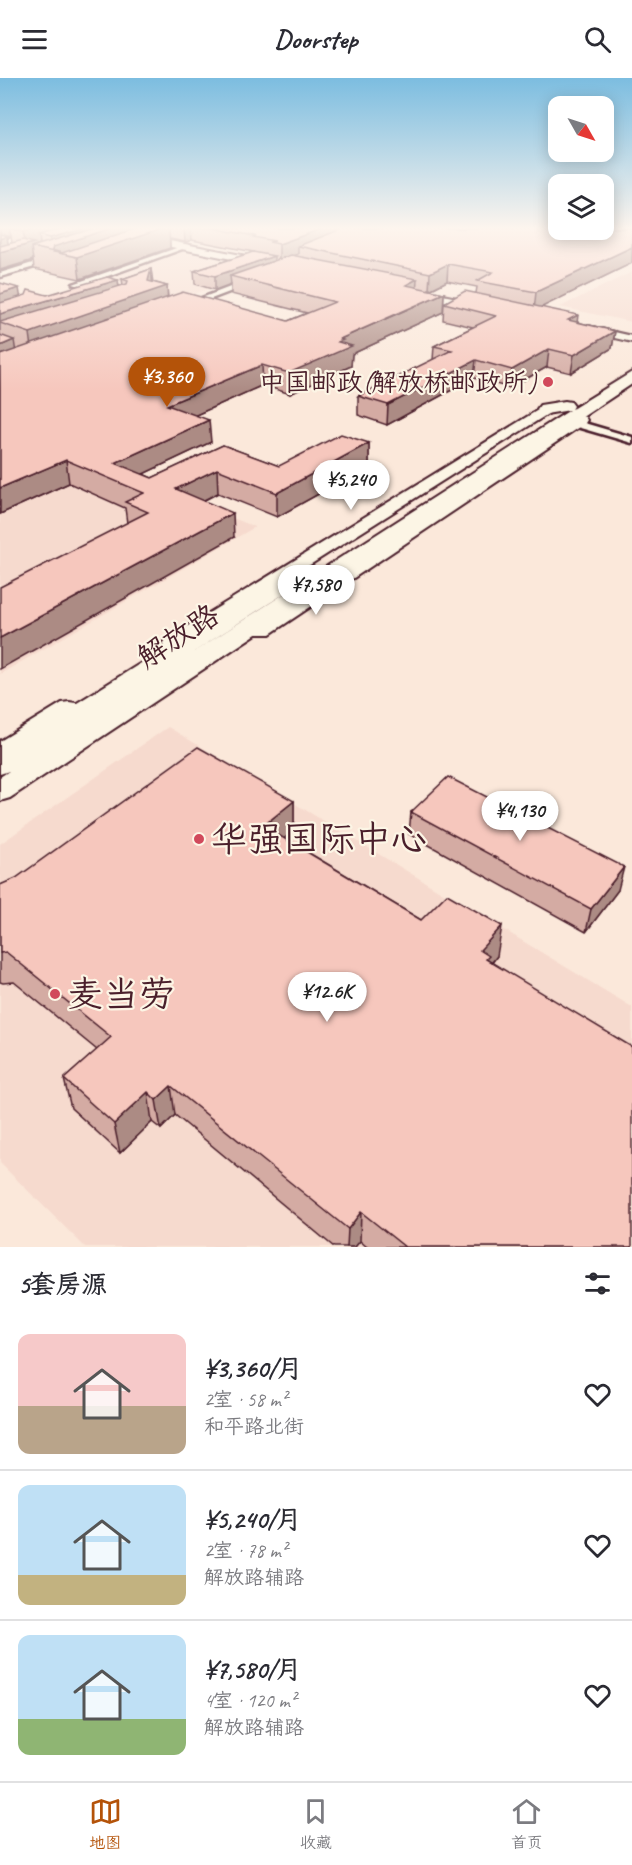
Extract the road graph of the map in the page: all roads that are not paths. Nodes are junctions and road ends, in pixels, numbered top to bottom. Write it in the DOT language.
graph roads {
  1 [pos="81,283"];
  2 [pos="250,283"];
  3 [pos="77,284"];
  4 [pos="407,289"];
  5 [pos="487,305"];
  6 [pos="178,308"];
  7 [pos="632,332"];
  8 [pos="632,339"];
  9 [pos="632,363"];
  10 [pos="632,377"];
  11 [pos="569,414"];
  12 [pos="632,440"];
  13 [pos="0,751"];
  14 [pos="0,764"];
  15 [pos="33,782"];
  16 [pos="0,791"];
  1 -- 3 [label="street"];
  2 -- 6 [label="street"];
  4 -- 5 [label="street"];
  7 -- 8 [label="street"];
  9 -- 11 [label="main road, 解放路"];
  10 -- 11 [label="main road, 解放路"];
  11 -- 12 [label="street"];
  11 -- 13 [label="street"];
  11 -- 14 [label="main road, 解放路"];
  11 -- 15 [label="street"];
  11 -- 16 [label="main road, 解放路"];
}
